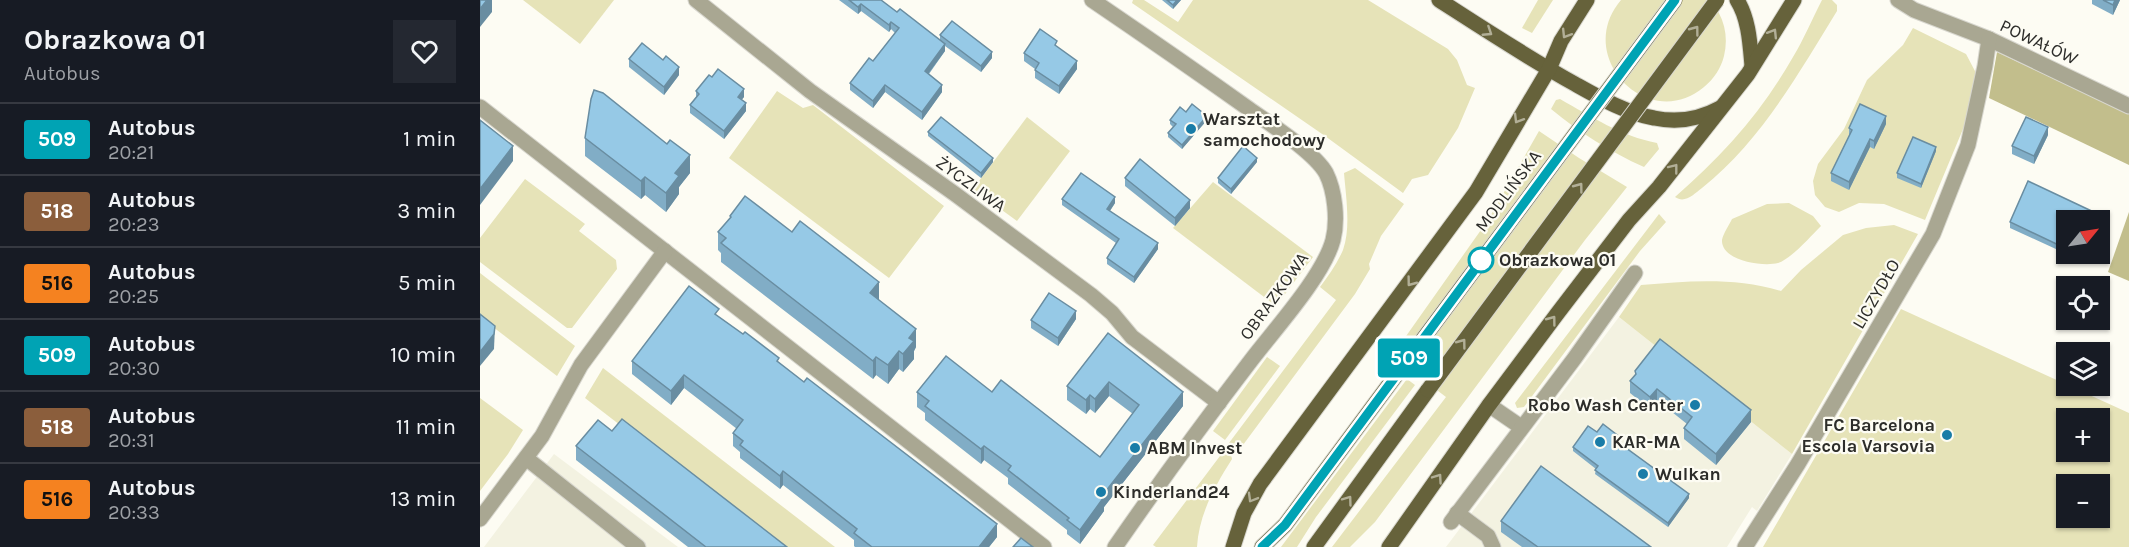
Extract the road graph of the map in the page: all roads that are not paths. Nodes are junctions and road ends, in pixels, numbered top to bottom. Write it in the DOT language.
graph roads {
  1 [pos="696,0"];
  2 [pos="1092,0"];
  3 [pos="1439,0"];
  4 [pos="1587,0"];
  5 [pos="1675,0"];
  6 [pos="1717,0"];
  7 [pos="1737,0"];
  8 [pos="1794,0"];
  9 [pos="1899,0"];
  10 [pos="1917,5"];
  11 [pos="1989,39"];
  12 [pos="1752,66"];
  13 [pos="1549,69"];
  14 [pos="1723,106"];
  15 [pos="2129,106"];
  16 [pos="480,107"];
  17 [pos="665,251"];
  18 [pos="1635,273"];
  19 [pos="1219,403"];
  20 [pos="1489,405"];
  21 [pos="1521,428"];
  22 [pos="526,458"];
  23 [pos="480,519"];
  24 [pos="638,547"];
  25 [pos="1044,547"];
  26 [pos="1115,547"];
  27 [pos="1233,547"];
  28 [pos="1262,547"];
  29 [pos="1314,547"];
  30 [pos="1389,547"];
  31 [pos="1493,547"];
  32 [pos="1745,547"];
  1 -- 19 [label="street, ŻYCZLIWA"];
  2 -- 19 [label="street, OBRAZKOWA"];
  3 -- 13 [label="main road, one-way"];
  4 -- 13 [label="main road, one-way"];
  5 -- 28 [label="main road, MODLIŃSKA, bridge"];
  29 -- 6 [label="main road, one-way, bridge"];
  7 -- 12 [label="main road"];
  12 -- 8 [label="main road, one-way"];
  9 -- 10 [label="street, POWAŁÓW"];
  10 -- 11 [label="street, POWAŁÓW"];
  11 -- 15 [label="street, POWAŁÓW"];
  11 -- 32 [label="street, LICZYDŁO"];
  12 -- 14 [label="main road"];
  13 -- 14 [label="main road"];
  13 -- 27 [label="main road, one-way"];
  20 -- 14 [label="main road, one-way"];
  16 -- 17 [label="street"];
  17 -- 22 [label="street"];
  17 -- 25 [label="street"];
  18 -- 21 [label="street"];
  19 -- 26 [label="street, OBRAZKOWA"];
  20 -- 21 [label="street"];
  30 -- 20 [label="main road, one-way"];
  21 -- 31 [label="street"];
  22 -- 23 [label="street"];
  22 -- 24 [label="street"];
}
